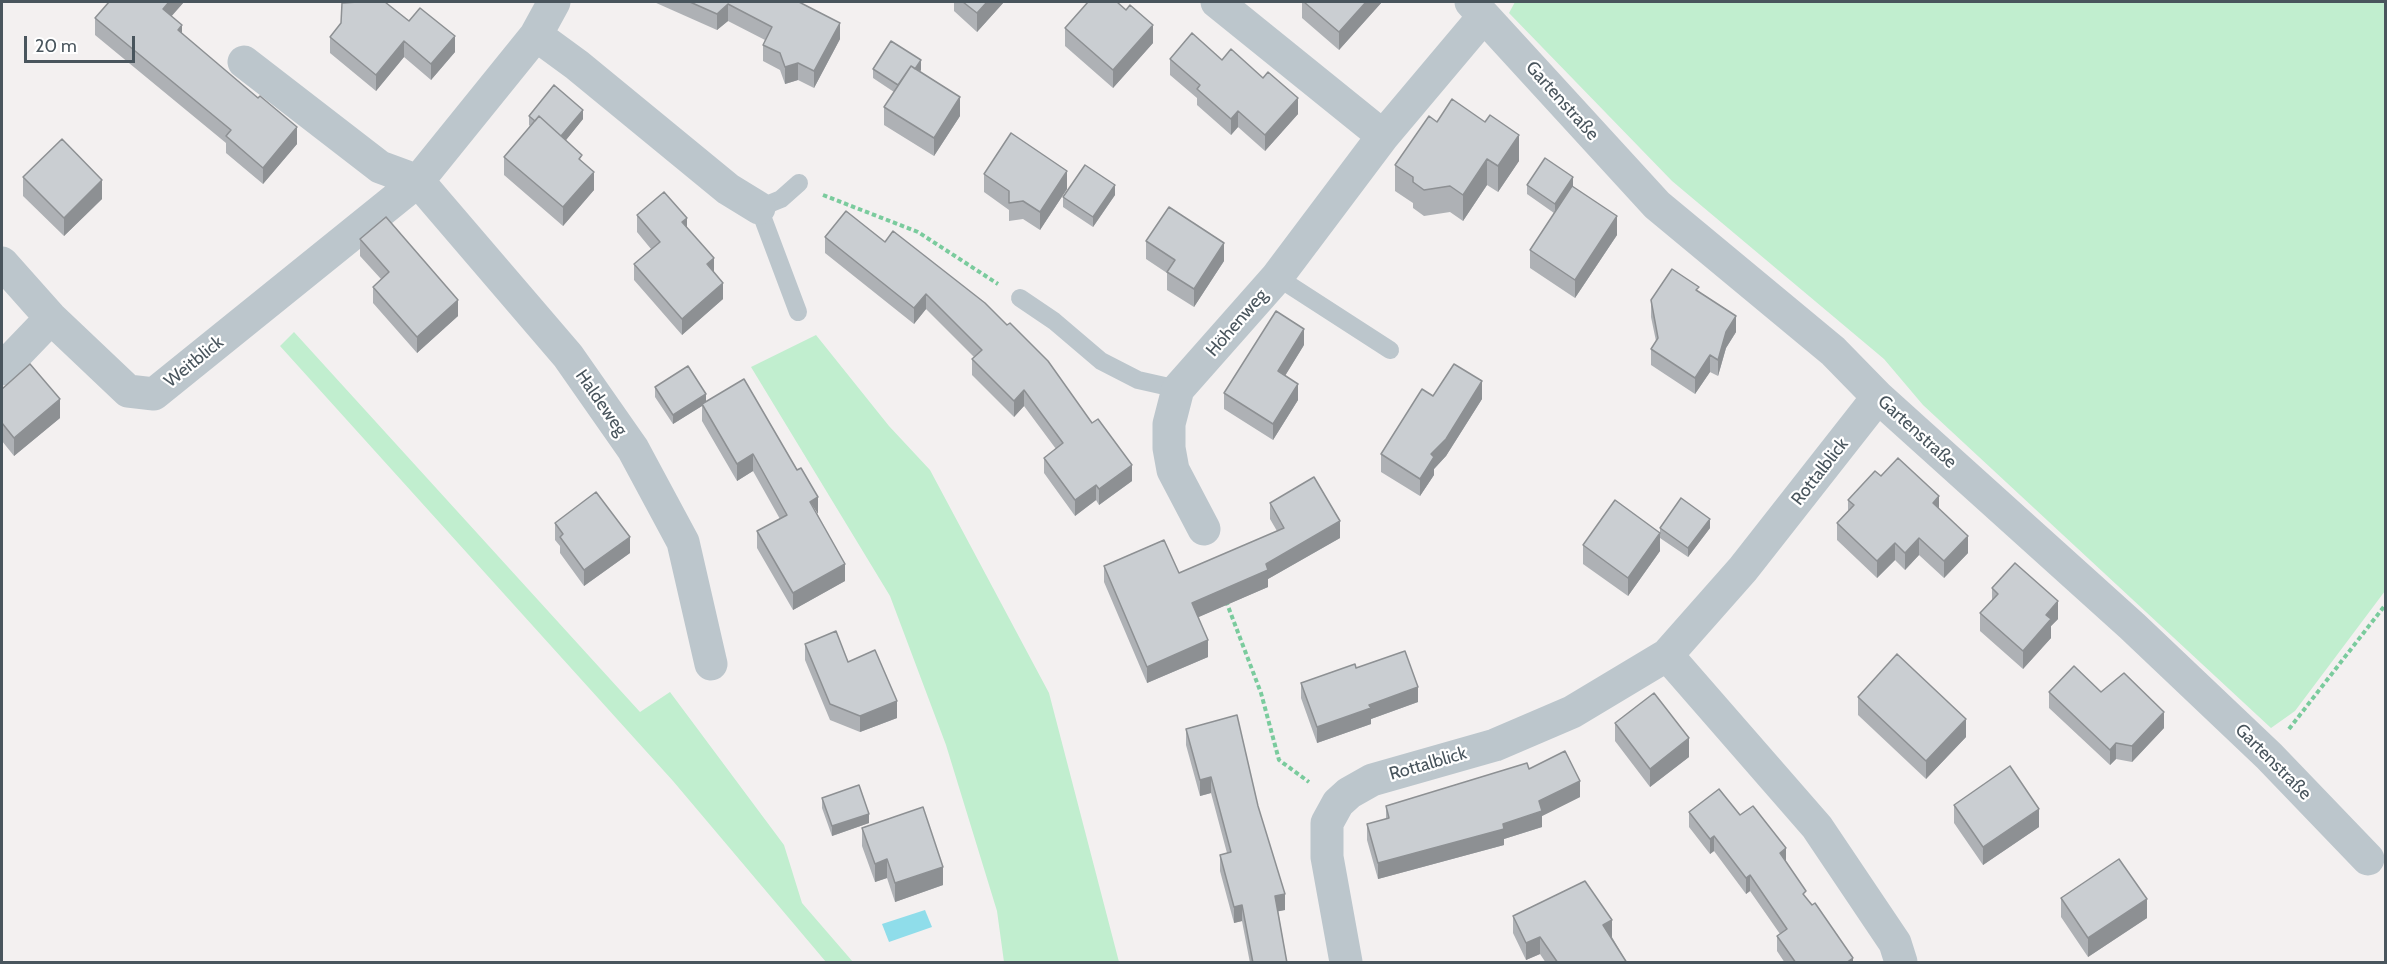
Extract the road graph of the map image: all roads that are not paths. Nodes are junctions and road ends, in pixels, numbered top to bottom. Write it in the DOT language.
graph roads {
  1 [pos="554,2"];
  2 [pos="1217,2"];
  3 [pos="1478,9"];
  4 [pos="536,35"];
  5 [pos="244,62"];
  6 [pos="1383,136"];
  7 [pos="418,182"];
  8 [pos="799,183"];
  9 [pos="759,208"];
  10 [pos="2,263"];
  11 [pos="1277,276"];
  12 [pos="1020,298"];
  13 [pos="798,312"];
  14 [pos="51,318"];
  15 [pos="1390,350"];
  16 [pos="2,369"];
  17 [pos="1178,389"];
  18 [pos="1878,397"];
  19 [pos="1204,529"];
  20 [pos="1667,655"];
  21 [pos="711,664"];
  22 [pos="2368,859"];
  23 [pos="1346,963"];
  24 [pos="1901,963"];
  1 -- 4 [label="street"];
  2 -- 6 [label="street"];
  3 -- 6 [label="street, Höhenweg"];
  3 -- 18 [label="street, Gartenstraße"];
  4 -- 7 [label="street"];
  4 -- 9 [label="street"];
  5 -- 7 [label="street, Haldeweg"];
  6 -- 11 [label="street, Höhenweg"];
  7 -- 14 [label="street, Weitblick"];
  7 -- 21 [label="street, Haldeweg"];
  8 -- 9 [label="lane"];
  9 -- 13 [label="lane"];
  10 -- 14 [label="street, Weitblick"];
  11 -- 15 [label="lane"];
  11 -- 17 [label="street, Höhenweg"];
  12 -- 17 [label="lane"];
  14 -- 16 [label="street"];
  17 -- 19 [label="street, Höhenweg"];
  18 -- 20 [label="street, Rottalblick"];
  18 -- 22 [label="street, Gartenstraße"];
  20 -- 23 [label="street, Rottalblick"];
  20 -- 24 [label="street"];
}
